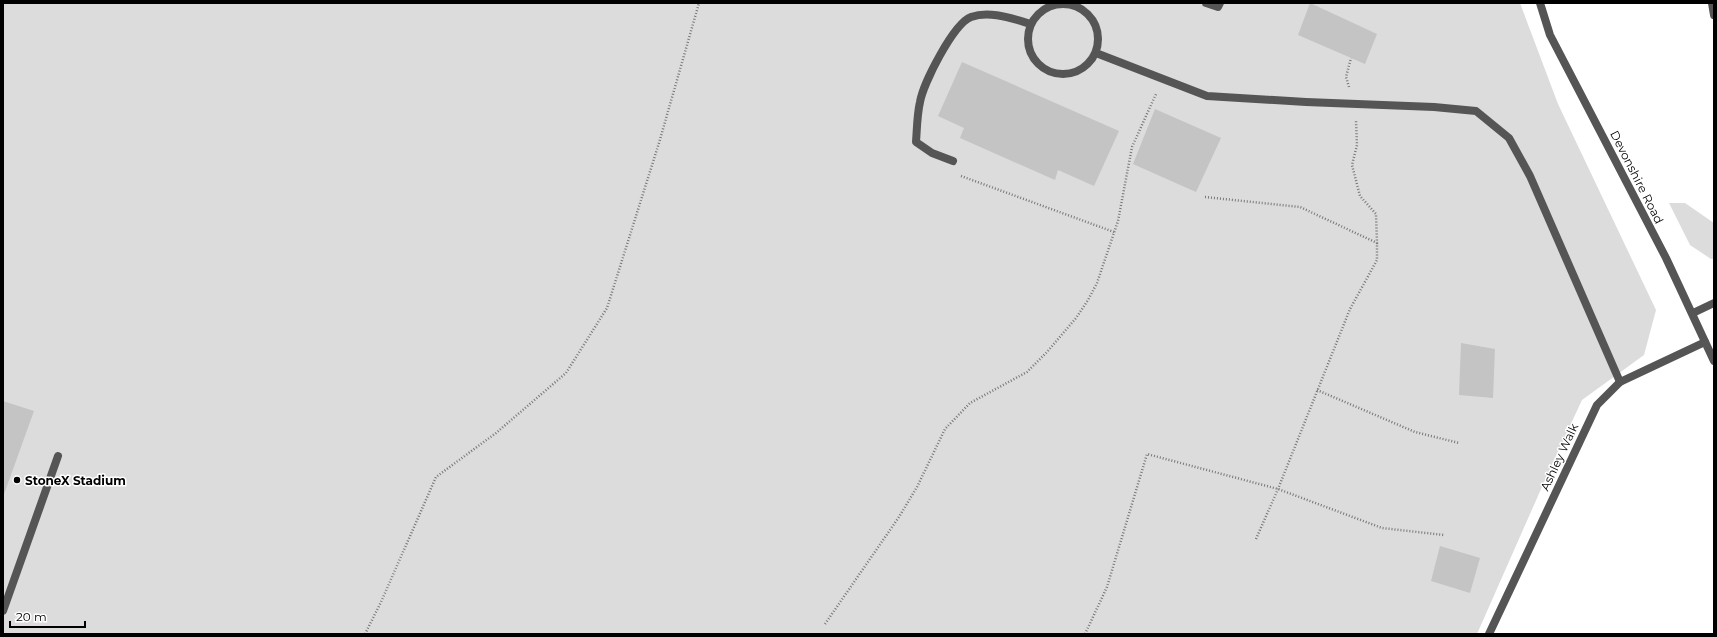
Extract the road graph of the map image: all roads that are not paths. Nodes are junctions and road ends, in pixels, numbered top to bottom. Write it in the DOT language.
graph roads {
  1 [pos="1206,3"];
  2 [pos="1220,3"];
  3 [pos="1540,3"];
  4 [pos="1712,3"];
  5 [pos="1075,4"];
  6 [pos="1084,6"];
  7 [pos="1714,15"];
  8 [pos="1031,24"];
  9 [pos="1096,52"];
  10 [pos="952,161"];
  11 [pos="1714,303"];
  12 [pos="1692,313"];
  13 [pos="1704,342"];
  14 [pos="1714,361"];
  15 [pos="1620,382"];
  16 [pos="58,456"];
  17 [pos="3,611"];
  18 [pos="1489,634"];
  1 -- 2 [label="street"];
  3 -- 12 [label="street, Devonshire Road"];
  4 -- 7 [label="street"];
  5 -- 6 [label="street"];
  5 -- 8 [label="street"];
  6 -- 9 [label="street"];
  8 -- 9 [label="street"];
  8 -- 10 [label="street"];
  9 -- 15 [label="street"];
  11 -- 12 [label="street"];
  12 -- 13 [label="street, Devonshire Road"];
  13 -- 14 [label="street, Devonshire Road"];
  13 -- 15 [label="street, Ashley Walk"];
  15 -- 18 [label="street, Ashley Walk"];
  16 -- 17 [label="street"];
}
